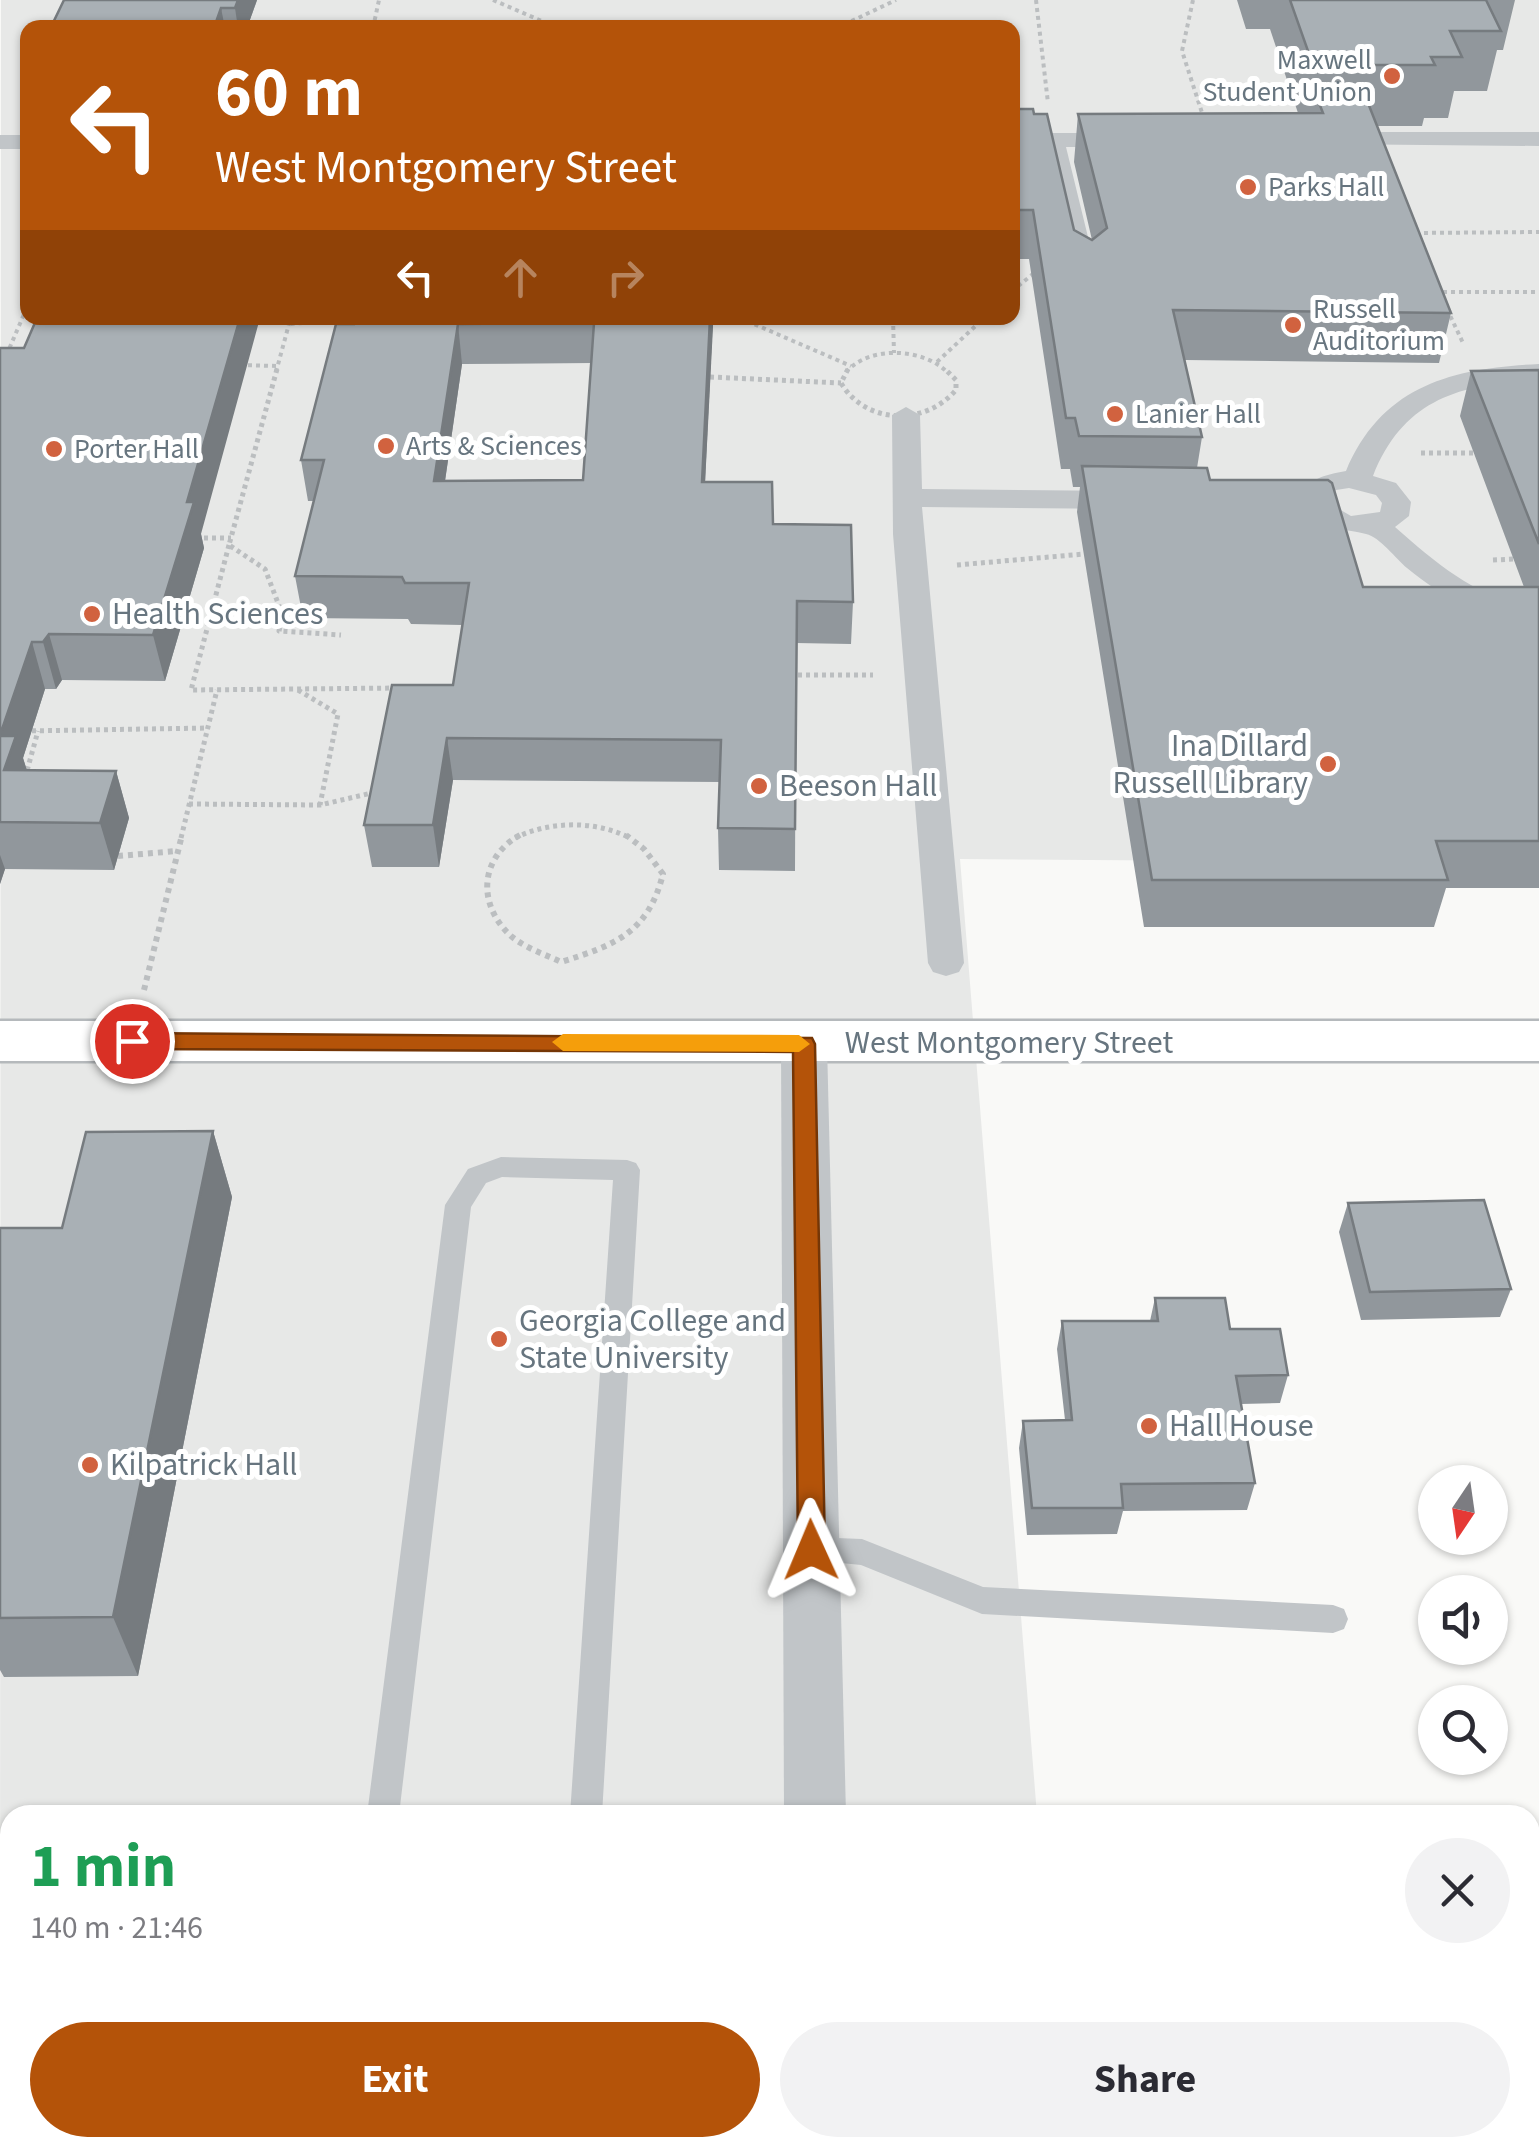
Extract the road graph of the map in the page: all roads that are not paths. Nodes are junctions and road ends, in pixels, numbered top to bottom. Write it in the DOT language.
graph roads {
  1 [pos="1539,138"];
  2 [pos="1305,139"];
  3 [pos="1020,140"];
  4 [pos="1053,140"];
  5 [pos="1210,140"];
  6 [pos="1085,278"];
  7 [pos="1539,372"];
  8 [pos="906,415"];
  9 [pos="1357,480"];
  10 [pos="908,498"];
  11 [pos="1160,500"];
  12 [pos="1277,502"];
  13 [pos="1316,502"];
  14 [pos="1376,525"];
  15 [pos="1539,618"];
  16 [pos="946,963"];
  17 [pos="0,1041"];
  18 [pos="1539,1041"];
  19 [pos="804,1044"];
  20 [pos="811,1550"];
  21 [pos="1333,1619"];
  22 [pos="385,1805"];
  23 [pos="587,1805"];
  24 [pos="814,1805"];
  1 -- 2 [label="street"];
  3 -- 4 [label="street"];
  4 -- 5 [label="street"];
  4 -- 6 [label="street"];
  7 -- 9 [label="street"];
  8 -- 10 [label="street"];
  9 -- 13 [label="street"];
  9 -- 14 [label="street"];
  10 -- 11 [label="street"];
  10 -- 16 [label="street"];
  12 -- 13 [label="street"];
  13 -- 14 [label="street"];
  14 -- 15 [label="street"];
  17 -- 19 [label="main road, West Montgomery Street"];
  18 -- 19 [label="main road, West Montgomery Street"];
  19 -- 20 [label="street"];
  20 -- 21 [label="lane"];
  20 -- 24 [label="street"];
  22 -- 23 [label="lane"];
}
